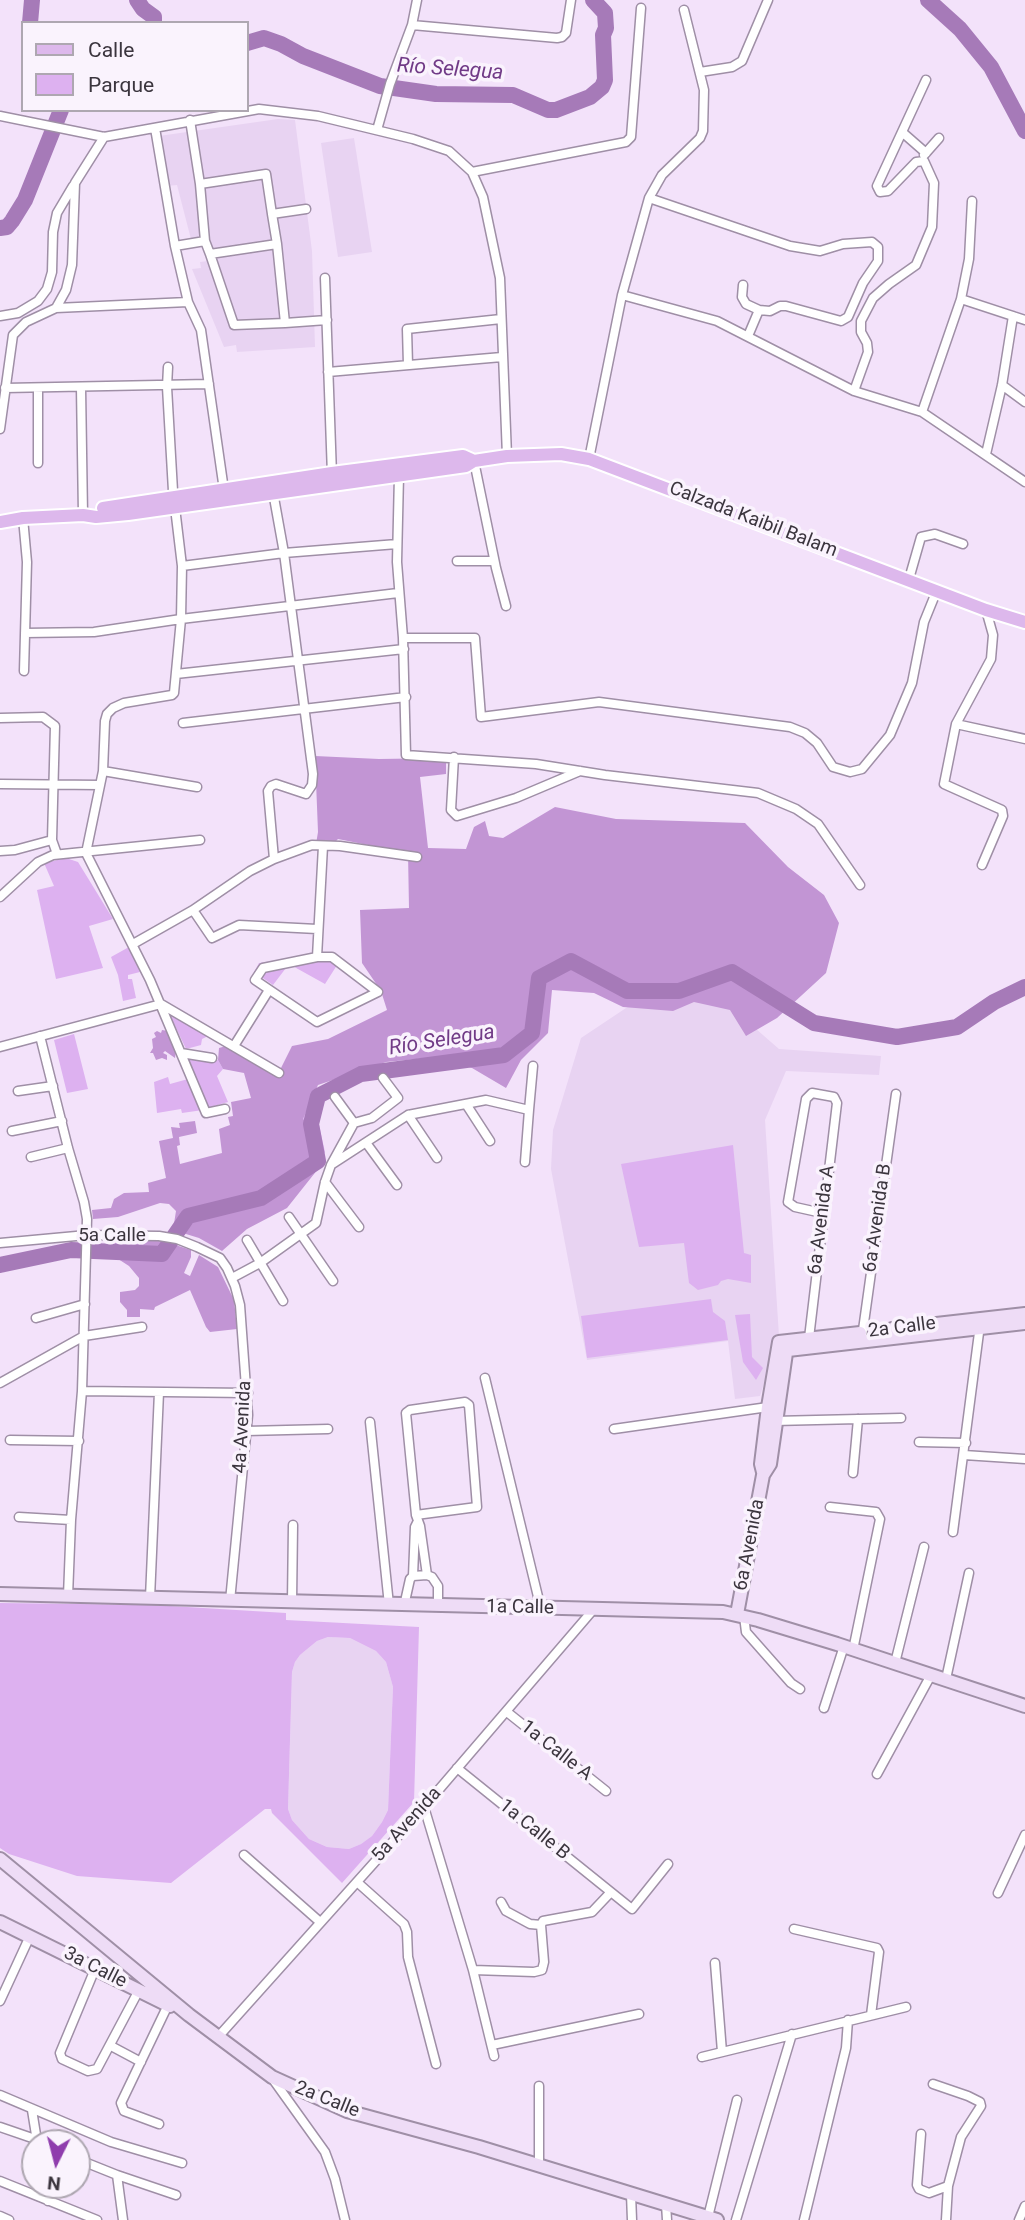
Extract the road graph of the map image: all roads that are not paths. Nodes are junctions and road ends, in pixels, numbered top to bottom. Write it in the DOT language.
graph roads {
  1 [pos="417,0"];
  2 [pos="570,0"];
  3 [pos="768,0"];
  4 [pos="641,8"];
  5 [pos="684,10"];
  6 [pos="412,25"];
  7 [pos="700,72"];
  8 [pos="926,80"];
  9 [pos="248,111"];
  10 [pos="240,112"];
  11 [pos="0,116"];
  12 [pos="190,120"];
  13 [pos="155,128"];
  14 [pos="377,130"];
  15 [pos="902,132"];
  16 [pos="104,136"];
  17 [pos="939,138"];
  18 [pos="923,156"];
  19 [pos="472,172"];
  20 [pos="75,183"];
  21 [pos="200,184"];
  22 [pos="649,198"];
  23 [pos="972,201"];
  24 [pos="306,209"];
  25 [pos="272,214"];
  26 [pos="205,241"];
  27 [pos="277,244"];
  28 [pos="175,246"];
  29 [pos="210,254"];
  30 [pos="325,278"];
  31 [pos="743,285"];
  32 [pos="622,295"];
  33 [pos="961,299"];
  34 [pos="188,302"];
  35 [pos="56,308"];
  36 [pos="759,310"];
  37 [pos="0,316"];
  38 [pos="1013,316"];
  39 [pos="501,319"];
  40 [pos="327,320"];
  41 [pos="1025,320"];
  42 [pos="285,323"];
  43 [pos="748,337"];
  44 [pos="502,357"];
  45 [pos="408,365"];
  46 [pos="169,366"];
  47 [pos="328,372"];
  48 [pos="209,384"];
  49 [pos="1002,385"];
  50 [pos="167,387"];
  51 [pos="5,388"];
  52 [pos="38,388"];
  53 [pos="81,388"];
  54 [pos="854,391"];
  55 [pos="1025,402"];
  56 [pos="922,412"];
  57 [pos="0,429"];
  58 [pos="986,454"];
  59 [pos="506,456"];
  60 [pos="589,459"];
  61 [pos="474,461"];
  62 [pos="38,463"];
  63 [pos="399,475"];
  64 [pos="332,478"];
  65 [pos="1025,482"];
  66 [pos="224,490"];
  67 [pos="273,492"];
  68 [pos="175,503"];
  69 [pos="83,515"];
  70 [pos="23,519"];
  71 [pos="0,522"];
  72 [pos="397,544"];
  73 [pos="963,544"];
  74 [pos="284,553"];
  75 [pos="457,561"];
  76 [pos="494,561"];
  77 [pos="182,566"];
  78 [pos="909,579"];
  79 [pos="937,590"];
  80 [pos="398,593"];
  81 [pos="291,606"];
  82 [pos="506,606"];
  83 [pos="986,610"];
  84 [pos="181,619"];
  85 [pos="1025,622"];
  86 [pos="25,633"];
  87 [pos="403,638"];
  88 [pos="404,649"];
  89 [pos="298,660"];
  90 [pos="24,671"];
  91 [pos="176,674"];
  92 [pos="406,697"];
  93 [pos="306,710"];
  94 [pos="0,718"];
  95 [pos="183,723"];
  96 [pos="956,724"];
  97 [pos="1025,738"];
  98 [pos="454,757"];
  99 [pos="103,771"];
  100 [pos="580,771"];
  101 [pos="0,784"];
  102 [pos="52,785"];
  103 [pos="100,785"];
  104 [pos="197,787"];
  105 [pos="52,840"];
  106 [pos="200,840"];
  107 [pos="323,846"];
  108 [pos="0,851"];
  109 [pos="86,853"];
  110 [pos="57,854"];
  111 [pos="417,857"];
  112 [pos="274,859"];
  113 [pos="982,865"];
  114 [pos="860,885"];
  115 [pos="0,897"];
  116 [pos="193,910"];
  117 [pos="317,929"];
  118 [pos="133,944"];
  119 [pos="317,957"];
  120 [pos="270,990"];
  121 [pos="161,1004"];
  122 [pos="40,1036"];
  123 [pos="234,1046"];
  124 [pos="0,1047"];
  125 [pos="181,1053"];
  126 [pos="212,1058"];
  127 [pos="533,1066"];
  128 [pos="279,1073"];
  129 [pos="383,1078"];
  130 [pos="53,1086"];
  131 [pos="18,1091"];
  132 [pos="896,1094"];
  133 [pos="335,1097"];
  134 [pos="466,1104"];
  135 [pos="225,1109"];
  136 [pos="529,1110"];
  137 [pos="408,1115"];
  138 [pos="62,1121"];
  139 [pos="354,1123"];
  140 [pos="12,1131"];
  141 [pos="490,1141"];
  142 [pos="368,1144"];
  143 [pos="68,1147"];
  144 [pos="31,1157"];
  145 [pos="438,1158"];
  146 [pos="525,1162"];
  147 [pos="331,1165"];
  148 [pos="325,1182"];
  149 [pos="397,1185"];
  150 [pos="822,1213"];
  151 [pos="289,1217"];
  152 [pos="359,1227"];
  153 [pos="302,1234"];
  154 [pos="87,1235"];
  155 [pos="247,1240"];
  156 [pos="0,1243"];
  157 [pos="220,1258"];
  158 [pos="260,1262"];
  159 [pos="232,1278"];
  160 [pos="333,1281"];
  161 [pos="283,1301"];
  162 [pos="85,1304"];
  163 [pos="1025,1314"];
  164 [pos="36,1318"];
  165 [pos="980,1323"];
  166 [pos="1025,1323"];
  167 [pos="142,1327"];
  168 [pos="84,1336"];
  169 [pos="862,1337"];
  170 [pos="809,1338"];
  171 [pos="783,1347"];
  172 [pos="485,1378"];
  173 [pos="0,1383"];
  174 [pos="82,1391"];
  175 [pos="159,1392"];
  176 [pos="248,1393"];
  177 [pos="768,1407"];
  178 [pos="901,1418"];
  179 [pos="858,1419"];
  180 [pos="771,1421"];
  181 [pos="370,1422"];
  182 [pos="328,1429"];
  183 [pos="614,1429"];
  184 [pos="246,1431"];
  185 [pos="10,1440"];
  186 [pos="79,1441"];
  187 [pos="919,1442"];
  188 [pos="966,1443"];
  189 [pos="964,1455"];
  190 [pos="1025,1459"];
  191 [pos="853,1473"];
  192 [pos="830,1507"];
  193 [pos="19,1517"];
  194 [pos="417,1519"];
  195 [pos="71,1520"];
  196 [pos="293,1525"];
  197 [pos="953,1532"];
  198 [pos="924,1547"];
  199 [pos="969,1573"];
  200 [pos="413,1576"];
  201 [pos="427,1576"];
  202 [pos="0,1594"];
  203 [pos="68,1596"];
  204 [pos="150,1598"];
  205 [pos="230,1601"];
  206 [pos="292,1602"];
  207 [pos="389,1605"];
  208 [pos="404,1606"];
  209 [pos="438,1606"];
  210 [pos="541,1609"];
  211 [pos="593,1610"];
  212 [pos="741,1615"];
  213 [pos="848,1648"];
  214 [pos="895,1663"];
  215 [pos="931,1675"];
  216 [pos="946,1679"];
  217 [pos="800,1689"];
  218 [pos="1025,1706"];
  219 [pos="824,1708"];
  220 [pos="507,1712"];
  221 [pos="457,1768"];
  222 [pos="877,1774"];
  223 [pos="606,1791"];
  224 [pos="424,1807"];
  225 [pos="1025,1835"];
  226 [pos="244,1855"];
  227 [pos="0,1859"];
  228 [pos="668,1864"];
  229 [pos="356,1882"];
  230 [pos="610,1893"];
  231 [pos="998,1893"];
  232 [pos="501,1902"];
  233 [pos="0,1922"];
  234 [pos="320,1922"];
  235 [pos="541,1925"];
  236 [pos="794,1929"];
  237 [pos="30,1936"];
  238 [pos="715,1963"];
  239 [pos="95,1969"];
  240 [pos="473,1970"];
  241 [pos="139,1990"];
  242 [pos="0,2001"];
  243 [pos="168,2004"];
  244 [pos="905,2007"];
  245 [pos="639,2014"];
  246 [pos="189,2015"];
  247 [pos="871,2015"];
  248 [pos="848,2020"];
  249 [pos="792,2034"];
  250 [pos="218,2037"];
  251 [pos="492,2045"];
  252 [pos="111,2046"];
  253 [pos="722,2052"];
  254 [pos="494,2056"];
  255 [pos="702,2057"];
  256 [pos="141,2062"];
  257 [pos="436,2064"];
  258 [pos="272,2077"];
  259 [pos="933,2084"];
  260 [pos="539,2086"];
  261 [pos="0,2095"];
  262 [pos="737,2100"];
  263 [pos="32,2110"];
  264 [pos="159,2124"];
  265 [pos="0,2127"];
  266 [pos="36,2129"];
  267 [pos="921,2134"];
  268 [pos="21,2135"];
  269 [pos="182,2163"];
  270 [pos="91,2165"];
  271 [pos="539,2165"];
  272 [pos="117,2175"];
  273 [pos="0,2181"];
  274 [pos="948,2186"];
  275 [pos="631,2193"];
  276 [pos="176,2195"];
  277 [pos="48,2201"];
  278 [pos="666,2204"];
  279 [pos="1025,2206"];
  280 [pos="0,2216"];
  281 [pos="704,2218"];
  282 [pos="9,2220"];
  283 [pos="97,2220"];
  284 [pos="123,2220"];
  285 [pos="345,2220"];
  286 [pos="632,2220"];
  287 [pos="667,2220"];
  288 [pos="736,2220"];
  289 [pos="804,2220"];
  290 [pos="946,2220"];
  291 [pos="1019,2220"];
  1 -- 6 [label="street"];
  2 -- 6 [label="street"];
  3 -- 7 [label="street"];
  4 -- 19 [label="street"];
  5 -- 7 [label="street"];
  6 -- 14 [label="street"];
  7 -- 22 [label="street"];
  8 -- 15 [label="street"];
  9 -- 14 [label="street"];
  10 -- 12 [label="street"];
  11 -- 16 [label="street"];
  12 -- 13 [label="street"];
  12 -- 21 [label="street"];
  13 -- 16 [label="street"];
  13 -- 28 [label="street"];
  14 -- 19 [label="street"];
  15 -- 18 [label="street"];
  15 -- 18 [label="street"];
  16 -- 20 [label="street"];
  17 -- 18 [label="street"];
  18 -- 54 [label="street"];
  19 -- 39 [label="street"];
  20 -- 35 [label="street"];
  20 -- 37 [label="street"];
  21 -- 25 [label="street"];
  21 -- 26 [label="street"];
  22 -- 32 [label="street"];
  22 -- 36 [label="street"];
  23 -- 33 [label="street"];
  24 -- 25 [label="street"];
  25 -- 27 [label="street"];
  26 -- 28 [label="street"];
  26 -- 29 [label="street"];
  27 -- 29 [label="street"];
  27 -- 42 [label="street"];
  28 -- 34 [label="street"];
  29 -- 42 [label="street"];
  30 -- 40 [label="street"];
  31 -- 36 [label="street"];
  32 -- 43 [label="street"];
  32 -- 60 [label="street"];
  33 -- 38 [label="street"];
  33 -- 56 [label="street"];
  34 -- 35 [label="street"];
  34 -- 48 [label="street"];
  35 -- 51 [label="street"];
  36 -- 43 [label="street"];
  38 -- 41 [label="street"];
  38 -- 49 [label="street"];
  39 -- 44 [label="street"];
  39 -- 45 [label="street"];
  40 -- 42 [label="street"];
  40 -- 47 [label="street"];
  43 -- 54 [label="street"];
  44 -- 45 [label="street"];
  44 -- 59 [label="street"];
  45 -- 47 [label="street"];
  46 -- 50 [label="street"];
  47 -- 64 [label="street"];
  48 -- 50 [label="street"];
  48 -- 66 [label="street"];
  49 -- 55 [label="street"];
  49 -- 58 [label="street"];
  50 -- 53 [label="street"];
  50 -- 68 [label="street"];
  51 -- 52 [label="street"];
  51 -- 57 [label="street"];
  52 -- 53 [label="street"];
  52 -- 62 [label="street"];
  53 -- 69 [label="street"];
  54 -- 56 [label="street"];
  56 -- 58 [label="street"];
  58 -- 65 [label="street"];
  59 -- 60 [label="main road, Calzada Kaibil Balam"];
  59 -- 61 [label="main road, Calzada Kaibil Balam"];
  60 -- 78 [label="main road, Calzada Kaibil Balam"];
  61 -- 63 [label="main road, Calzada Kaibil Balam"];
  61 -- 64 [label="main road, Calzada Kaibil Balam"];
  61 -- 76 [label="street"];
  63 -- 64 [label="main road, Calzada Kaibil Balam"];
  63 -- 72 [label="street"];
  64 -- 66 [label="main road, Calzada Kaibil Balam"];
  64 -- 67 [label="main road, Calzada Kaibil Balam"];
  66 -- 68 [label="main road, Calzada Kaibil Balam"];
  67 -- 68 [label="main road, Calzada Kaibil Balam"];
  67 -- 74 [label="street"];
  68 -- 69 [label="main road, Calzada Kaibil Balam"];
  68 -- 77 [label="street"];
  69 -- 70 [label="main road, Calzada Kaibil Balam"];
  70 -- 71 [label="main road, Calzada Kaibil Balam"];
  70 -- 86 [label="street"];
  72 -- 74 [label="street"];
  72 -- 80 [label="street"];
  73 -- 78 [label="street"];
  74 -- 77 [label="street"];
  74 -- 81 [label="street"];
  75 -- 76 [label="street"];
  76 -- 82 [label="street"];
  77 -- 84 [label="street"];
  78 -- 79 [label="main road, Calzada Kaibil Balam"];
  79 -- 83 [label="main road, Calzada Kaibil Balam"];
  79 -- 87 [label="street"];
  80 -- 81 [label="street"];
  80 -- 87 [label="street"];
  81 -- 84 [label="street"];
  81 -- 89 [label="street"];
  83 -- 85 [label="main road, Calzada Kaibil Balam"];
  83 -- 96 [label="street"];
  84 -- 86 [label="street"];
  84 -- 91 [label="street"];
  86 -- 90 [label="street"];
  87 -- 88 [label="street"];
  88 -- 89 [label="street"];
  88 -- 92 [label="street"];
  89 -- 91 [label="street"];
  89 -- 93 [label="street"];
  91 -- 99 [label="street"];
  92 -- 93 [label="street"];
  92 -- 98 [label="street"];
  93 -- 95 [label="street"];
  93 -- 112 [label="street"];
  94 -- 102 [label="street"];
  96 -- 97 [label="street"];
  96 -- 113 [label="street"];
  98 -- 100 [label="street"];
  98 -- 100 [label="street"];
  99 -- 103 [label="street"];
  99 -- 104 [label="street"];
  100 -- 114 [label="street"];
  101 -- 102 [label="street"];
  102 -- 103 [label="street"];
  102 -- 105 [label="street"];
  103 -- 109 [label="street"];
  105 -- 108 [label="street"];
  105 -- 110 [label="street"];
  106 -- 109 [label="street"];
  107 -- 111 [label="street"];
  107 -- 112 [label="street"];
  107 -- 117 [label="street"];
  109 -- 110 [label="street"];
  109 -- 118 [label="street"];
  110 -- 115 [label="street"];
  112 -- 116 [label="street"];
  116 -- 117 [label="street"];
  116 -- 118 [label="street"];
  117 -- 119 [label="street"];
  118 -- 121 [label="street"];
  119 -- 120 [label="street"];
  119 -- 120 [label="street"];
  120 -- 123 [label="street"];
  121 -- 122 [label="street"];
  121 -- 123 [label="street"];
  121 -- 125 [label="street"];
  122 -- 124 [label="street"];
  122 -- 130 [label="street"];
  123 -- 128 [label="street"];
  125 -- 126 [label="street"];
  125 -- 135 [label="street"];
  127 -- 136 [label="street"];
  129 -- 139 [label="street"];
  130 -- 131 [label="street"];
  130 -- 138 [label="street"];
  132 -- 169 [label="street, 6a Avenida B"];
  133 -- 139 [label="street"];
  134 -- 136 [label="street"];
  134 -- 137 [label="street"];
  134 -- 141 [label="street"];
  136 -- 146 [label="street"];
  137 -- 142 [label="street"];
  137 -- 145 [label="street"];
  138 -- 140 [label="street"];
  138 -- 143 [label="street"];
  139 -- 147 [label="street"];
  142 -- 147 [label="street"];
  142 -- 149 [label="street"];
  143 -- 144 [label="street"];
  143 -- 154 [label="street"];
  147 -- 148 [label="street"];
  148 -- 152 [label="street"];
  148 -- 153 [label="street"];
  150 -- 150 [label="street, 6a Avenida A"];
  150 -- 170 [label="street, 6a Avenida A"];
  151 -- 153 [label="street"];
  153 -- 158 [label="street"];
  153 -- 160 [label="street"];
  154 -- 156 [label="street, 5a Calle"];
  154 -- 157 [label="street, 5a Calle"];
  154 -- 162 [label="street"];
  155 -- 158 [label="street"];
  157 -- 159 [label="street, 4a Avenida"];
  158 -- 159 [label="street"];
  158 -- 161 [label="street"];
  159 -- 176 [label="street, 4a Avenida"];
  162 -- 164 [label="street"];
  162 -- 168 [label="street"];
  163 -- 165 [label="main road, 2a Calle"];
  165 -- 166 [label="main road, 2a Calle"];
  165 -- 169 [label="main road, 2a Calle"];
  165 -- 188 [label="street"];
  167 -- 168 [label="street"];
  168 -- 173 [label="street"];
  168 -- 174 [label="street"];
  169 -- 170 [label="main road, 2a Calle"];
  169 -- 171 [label="main road, 2a Calle"];
  170 -- 171 [label="main road, 2a Calle"];
  171 -- 177 [label="main road, 6a Avenida"];
  171 -- 180 [label="main road, 6a Avenida"];
  172 -- 210 [label="street"];
  174 -- 175 [label="street"];
  174 -- 186 [label="street"];
  175 -- 176 [label="street"];
  175 -- 204 [label="street"];
  176 -- 184 [label="street, 4a Avenida"];
  177 -- 180 [label="main road, 6a Avenida"];
  177 -- 183 [label="street"];
  178 -- 179 [label="street"];
  179 -- 180 [label="street"];
  179 -- 191 [label="street"];
  180 -- 212 [label="main road, 6a Avenida"];
  181 -- 207 [label="street"];
  182 -- 184 [label="street"];
  184 -- 205 [label="street, 4a Avenida"];
  185 -- 186 [label="street"];
  186 -- 195 [label="street"];
  187 -- 188 [label="street"];
  188 -- 189 [label="street"];
  189 -- 190 [label="street"];
  189 -- 197 [label="street"];
  192 -- 213 [label="street"];
  193 -- 195 [label="street"];
  194 -- 194 [label="street"];
  194 -- 200 [label="street"];
  194 -- 201 [label="street"];
  195 -- 203 [label="street"];
  196 -- 206 [label="street"];
  198 -- 214 [label="street"];
  199 -- 216 [label="street"];
  200 -- 201 [label="street"];
  200 -- 208 [label="street"];
  201 -- 209 [label="street"];
  202 -- 203 [label="main road, 1a Calle"];
  203 -- 204 [label="main road, 1a Calle"];
  204 -- 205 [label="main road, 1a Calle"];
  205 -- 206 [label="main road, 1a Calle"];
  206 -- 207 [label="main road, 1a Calle"];
  207 -- 208 [label="main road, 1a Calle"];
  208 -- 209 [label="main road, 1a Calle"];
  209 -- 210 [label="main road, 1a Calle"];
  210 -- 211 [label="main road, 1a Calle"];
  211 -- 212 [label="main road, 1a Calle"];
  211 -- 220 [label="street, 5a Avenida"];
  212 -- 213 [label="main road, 1a Calle"];
  212 -- 217 [label="street"];
  213 -- 214 [label="main road, 1a Calle"];
  213 -- 219 [label="street"];
  214 -- 215 [label="main road, 1a Calle"];
  215 -- 216 [label="main road, 1a Calle"];
  215 -- 222 [label="street"];
  216 -- 218 [label="main road, 1a Calle"];
  220 -- 221 [label="street, 5a Avenida"];
  220 -- 223 [label="street, 1a Calle A"];
  221 -- 224 [label="street, 5a Avenida"];
  221 -- 230 [label="street, 1a Calle B"];
  224 -- 229 [label="street, 5a Avenida"];
  224 -- 240 [label="street"];
  225 -- 231 [label="street"];
  226 -- 234 [label="street"];
  227 -- 246 [label="main road, 2a Calle"];
  228 -- 230 [label="street, 1a Calle B"];
  229 -- 234 [label="street, 5a Avenida"];
  229 -- 257 [label="street"];
  230 -- 235 [label="street"];
  232 -- 235 [label="street"];
  233 -- 237 [label="main road, 3a Calle"];
  234 -- 250 [label="street, 5a Avenida"];
  235 -- 240 [label="street"];
  236 -- 247 [label="street"];
  237 -- 239 [label="main road, 3a Calle"];
  237 -- 242 [label="street"];
  238 -- 253 [label="street"];
  239 -- 241 [label="main road, 3a Calle"];
  239 -- 252 [label="street"];
  240 -- 251 [label="street"];
  241 -- 243 [label="main road, 3a Calle"];
  241 -- 252 [label="street"];
  243 -- 246 [label="main road, 3a Calle"];
  243 -- 256 [label="street"];
  244 -- 247 [label="street"];
  245 -- 251 [label="street"];
  246 -- 250 [label="main road, 2a Calle"];
  247 -- 248 [label="street"];
  248 -- 249 [label="street"];
  248 -- 289 [label="street"];
  249 -- 253 [label="street"];
  249 -- 288 [label="street"];
  250 -- 258 [label="main road, 2a Calle"];
  251 -- 254 [label="street"];
  252 -- 256 [label="street"];
  253 -- 255 [label="street"];
  256 -- 264 [label="street"];
  258 -- 271 [label="main road, 2a Calle"];
  258 -- 285 [label="street"];
  259 -- 274 [label="street"];
  260 -- 271 [label="street"];
  261 -- 263 [label="street"];
  262 -- 281 [label="street"];
  263 -- 266 [label="street"];
  263 -- 269 [label="street"];
  265 -- 268 [label="street"];
  267 -- 274 [label="street"];
  270 -- 272 [label="street"];
  271 -- 275 [label="main road, 2a Calle"];
  272 -- 276 [label="street"];
  272 -- 284 [label="street"];
  273 -- 277 [label="street"];
  274 -- 290 [label="street"];
  275 -- 278 [label="main road, 2a Calle"];
  275 -- 286 [label="street"];
  277 -- 283 [label="street"];
  278 -- 281 [label="main road, 2a Calle"];
  278 -- 287 [label="street"];
  279 -- 291 [label="street"];
  280 -- 282 [label="street"];
}
